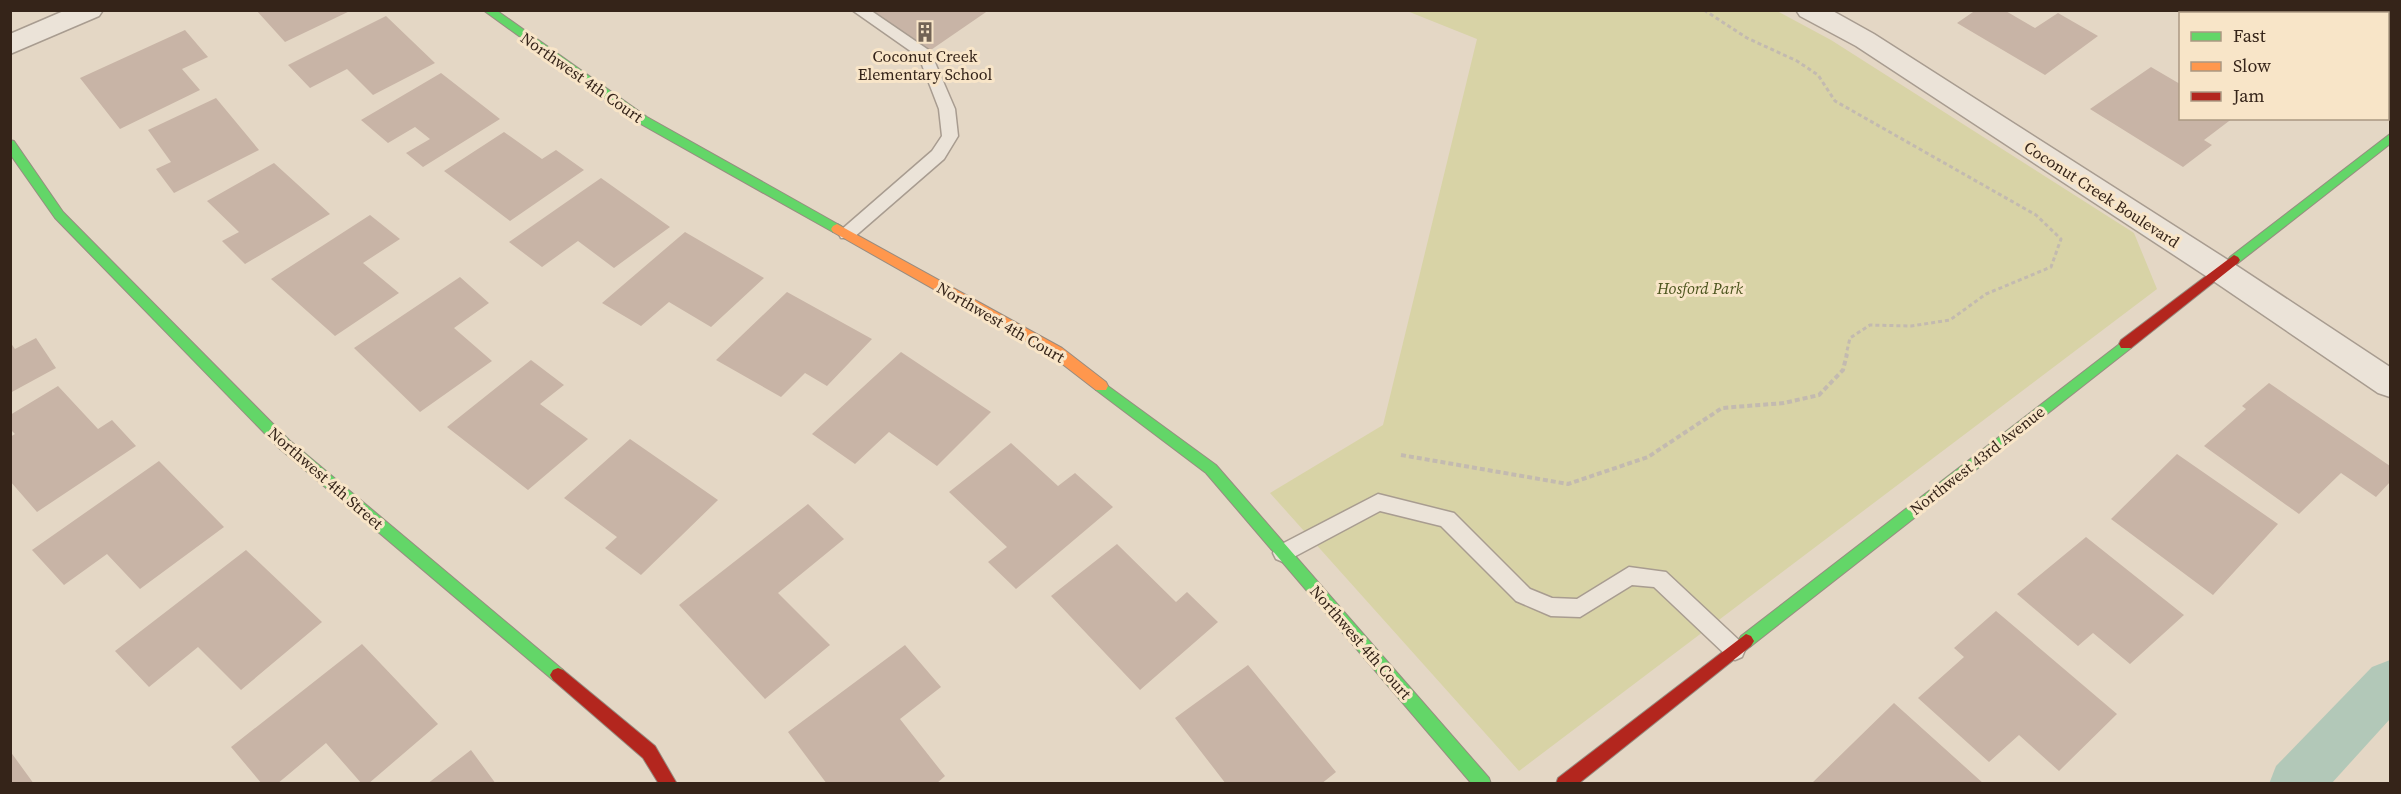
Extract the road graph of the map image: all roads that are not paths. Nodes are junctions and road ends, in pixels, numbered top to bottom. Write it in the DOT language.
graph roads {
  1 [pos="90,10"];
  2 [pos="488,10"];
  3 [pos="859,10"];
  4 [pos="1809,10"];
  5 [pos="2386,10"];
  6 [pos="2391,13"];
  7 [pos="10,45"];
  8 [pos="2391,138"];
  9 [pos="10,144"];
  10 [pos="847,234"];
  11 [pos="2220,270"];
  12 [pos="2391,384"];
  13 [pos="1283,553"];
  14 [pos="1735,650"];
  15 [pos="669,783"];
  16 [pos="1483,783"];
  17 [pos="1564,783"];
  1 -- 7 [label="street"];
  2 -- 10 [label="street, Northwest 4th Court"];
  3 -- 10 [label="lane"];
  4 -- 11 [label="street, Coconut Creek Boulevard"];
  5 -- 6 [label="street"];
  8 -- 11 [label="street, Northwest 43rd Avenue"];
  9 -- 15 [label="street, Northwest 4th Street"];
  10 -- 13 [label="street, Northwest 4th Court"];
  11 -- 12 [label="street, Coconut Creek Boulevard"];
  11 -- 14 [label="street, Northwest 43rd Avenue"];
  13 -- 14 [label="lane"];
  13 -- 16 [label="street, Northwest 4th Court"];
  14 -- 17 [label="street, Northwest 43rd Avenue"];
}
